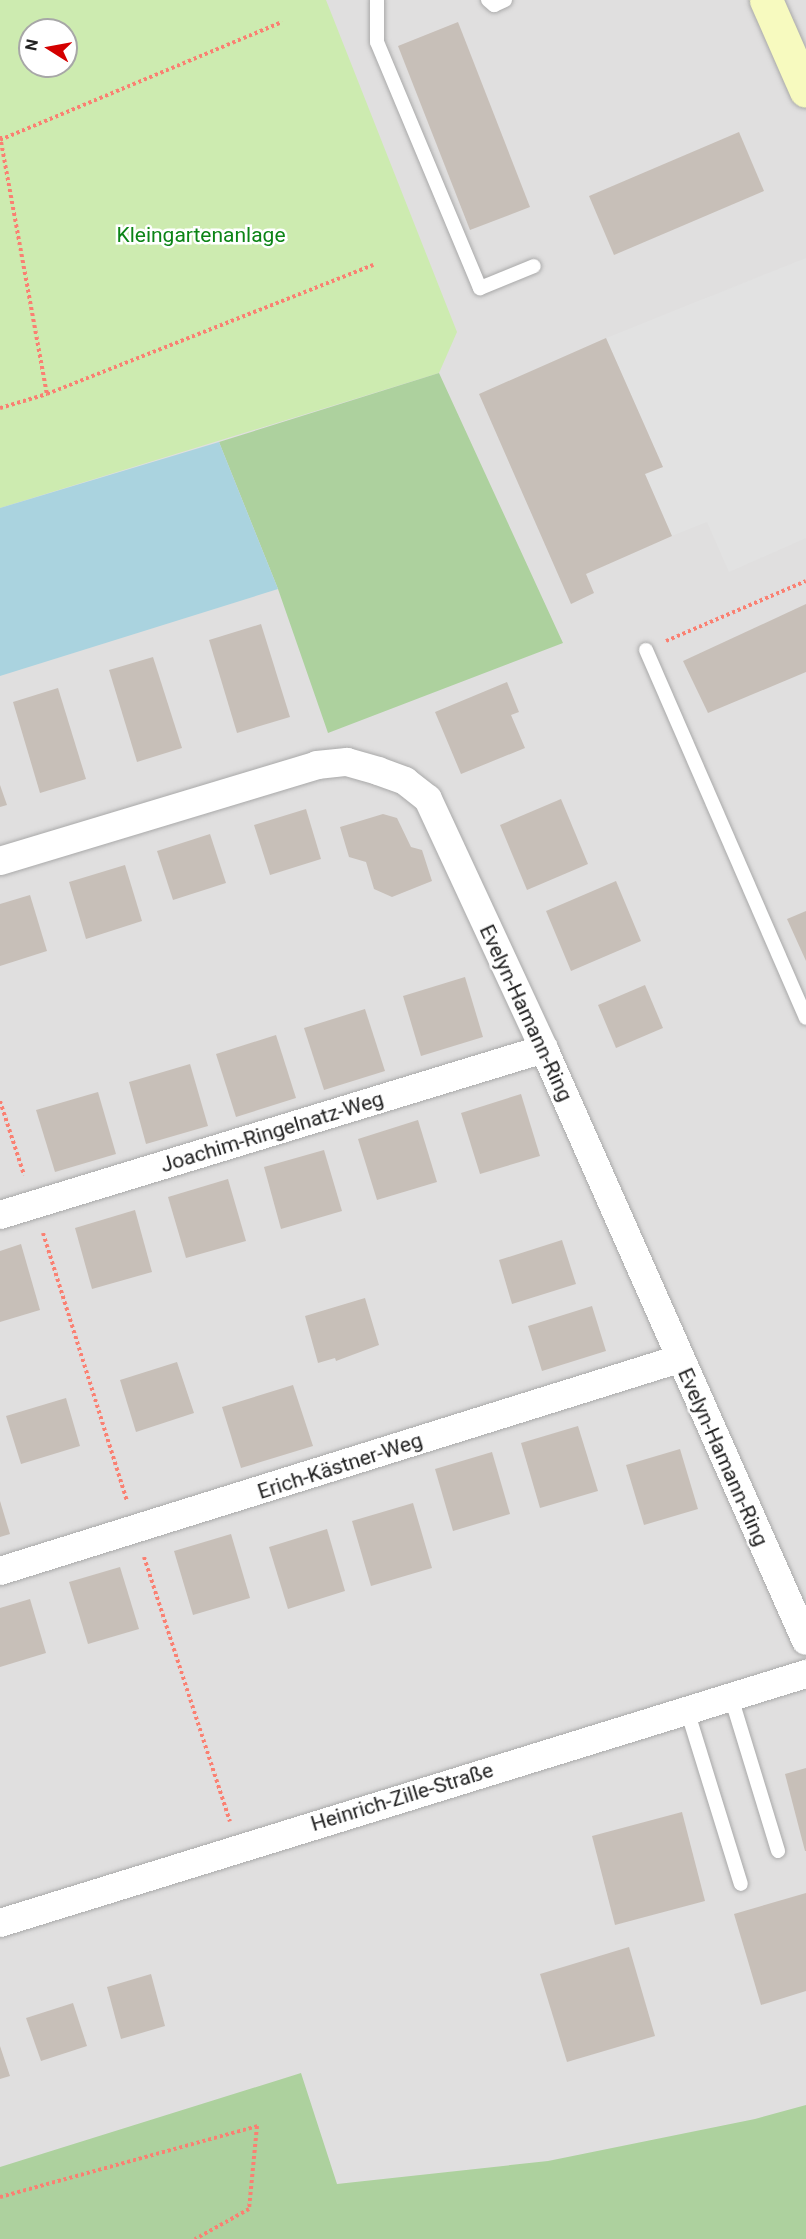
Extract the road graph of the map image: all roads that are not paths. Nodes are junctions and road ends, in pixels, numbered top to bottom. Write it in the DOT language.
graph roads {
  1 [pos="377,0"];
  2 [pos="488,0"];
  3 [pos="505,0"];
  4 [pos="766,0"];
  5 [pos="806,91"];
  6 [pos="534,266"];
  7 [pos="646,650"];
  8 [pos="0,861"];
  9 [pos="806,1018"];
  10 [pos="544,1049"];
  11 [pos="0,1215"];
  12 [pos="679,1359"];
  13 [pos="0,1571"];
  14 [pos="806,1641"];
  15 [pos="806,1674"];
  16 [pos="731,1697"];
  17 [pos="687,1710"];
  18 [pos="778,1851"];
  19 [pos="741,1884"];
  20 [pos="0,1923"];
  1 -- 6 [label="lane"];
  2 -- 3 [label="lane"];
  4 -- 5 [label="street"];
  7 -- 9 [label="lane"];
  8 -- 10 [label="street, Evelyn-Hamann-Ring"];
  10 -- 11 [label="street, Joachim-Ringelnatz-Weg"];
  10 -- 12 [label="street, Evelyn-Hamann-Ring"];
  12 -- 13 [label="street, Erich-Kästner-Weg"];
  12 -- 14 [label="street, Evelyn-Hamann-Ring"];
  15 -- 16 [label="street, Heinrich-Zille-Straße"];
  16 -- 17 [label="street, Heinrich-Zille-Straße"];
  16 -- 18 [label="lane"];
  17 -- 19 [label="lane"];
  17 -- 20 [label="street, Heinrich-Zille-Straße"];
}
